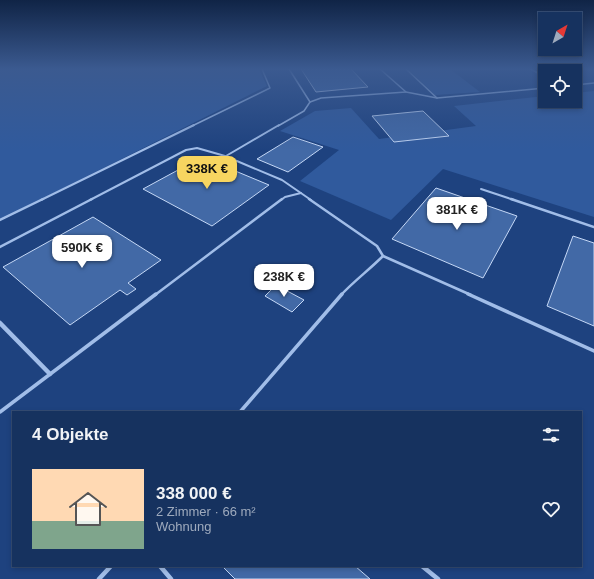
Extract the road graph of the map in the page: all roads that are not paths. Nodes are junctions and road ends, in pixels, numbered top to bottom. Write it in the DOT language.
graph roads {
  1 [pos="254,96"];
  2 [pos="306,96"];
  3 [pos="349,96"];
  4 [pos="427,96"];
  5 [pos="458,96"];
  6 [pos="437,98"];
  7 [pos="310,102"];
  8 [pos="225,156"];
  9 [pos="481,189"];
  10 [pos="301,193"];
  11 [pos="0,220"];
  12 [pos="594,227"];
  13 [pos="0,247"];
  14 [pos="384,256"];
  15 [pos="0,324"];
  16 [pos="594,351"];
  17 [pos="50,374"];
  18 [pos="241,411"];
  19 [pos="0,412"];
  20 [pos="110,567"];
  21 [pos="161,567"];
  22 [pos="423,567"];
  23 [pos="99,579"];
  24 [pos="171,579"];
  25 [pos="438,579"];
  1 -- 11 [label="lane"];
  2 -- 7 [label="lane"];
  3 -- 7 [label="lane"];
  4 -- 6 [label="lane"];
  5 -- 6 [label="lane"];
  7 -- 8 [label="lane"];
  8 -- 10 [label="lane"];
  8 -- 13 [label="lane"];
  9 -- 12 [label="lane"];
  10 -- 14 [label="lane"];
  10 -- 17 [label="lane"];
  14 -- 16 [label="lane"];
  14 -- 18 [label="lane"];
  15 -- 17 [label="street"];
  17 -- 19 [label="lane"];
  20 -- 23 [label="lane"];
  21 -- 24 [label="lane"];
  22 -- 25 [label="lane"];
}
